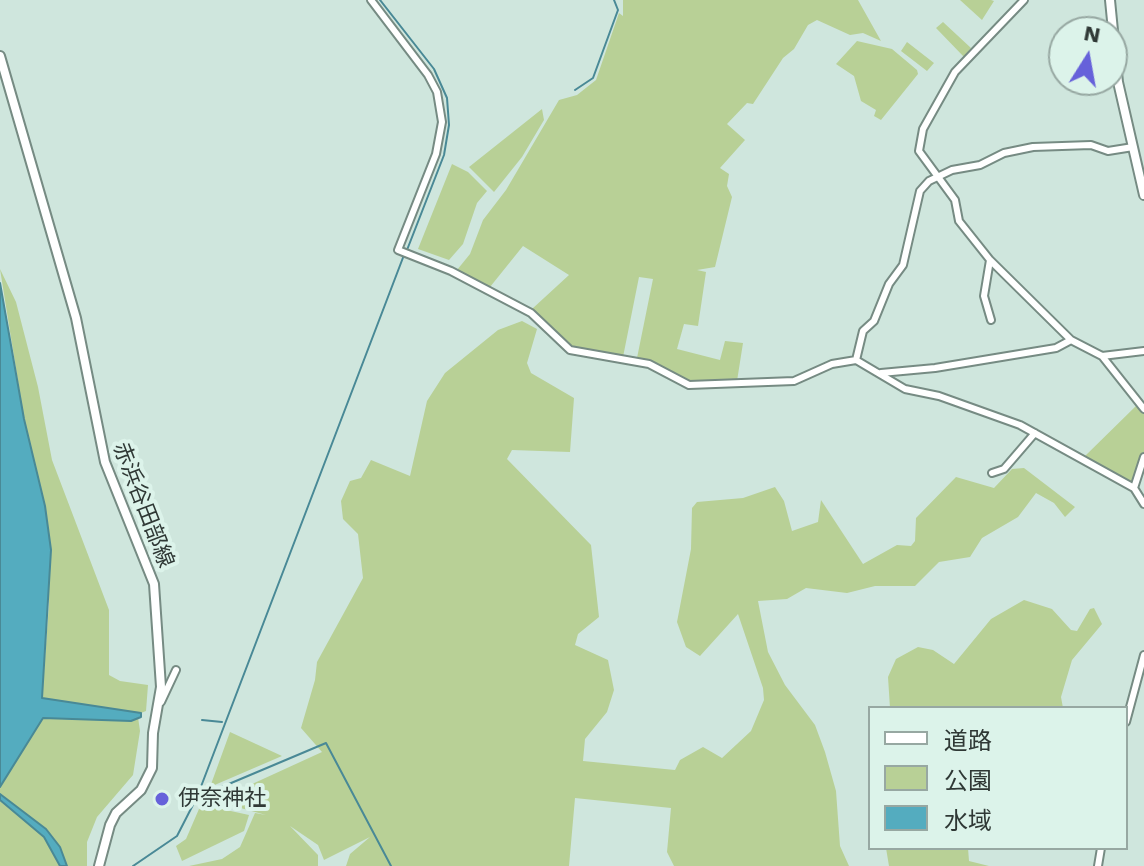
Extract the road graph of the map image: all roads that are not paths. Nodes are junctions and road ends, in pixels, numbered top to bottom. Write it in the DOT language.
graph roads {
  1 [pos="371,0"];
  2 [pos="1024,0"];
  3 [pos="1110,0"];
  4 [pos="0,56"];
  5 [pos="1133,147"];
  6 [pos="935,177"];
  7 [pos="1144,195"];
  8 [pos="990,260"];
  9 [pos="991,320"];
  10 [pos="1071,340"];
  11 [pos="1144,351"];
  12 [pos="1102,356"];
  13 [pos="856,360"];
  14 [pos="881,373"];
  15 [pos="1144,409"];
  16 [pos="1035,433"];
  17 [pos="1144,457"];
  18 [pos="992,473"];
  19 [pos="1134,488"];
  20 [pos="1144,504"];
  21 [pos="1144,655"];
  22 [pos="176,670"];
  23 [pos="158,706"];
  24 [pos="1128,715"];
  25 [pos="99,866"];
  1 -- 13 [label="street"];
  2 -- 6 [label="street"];
  3 -- 5 [label="main road"];
  4 -- 23 [label="main road, 赤浜谷田部線"];
  5 -- 6 [label="street"];
  5 -- 7 [label="main road"];
  6 -- 8 [label="street"];
  6 -- 13 [label="street"];
  8 -- 9 [label="street"];
  8 -- 10 [label="street"];
  10 -- 12 [label="street"];
  10 -- 14 [label="street"];
  11 -- 12 [label="street"];
  12 -- 15 [label="street"];
  13 -- 14 [label="street"];
  14 -- 16 [label="street"];
  16 -- 18 [label="street"];
  16 -- 19 [label="street"];
  17 -- 19 [label="street"];
  19 -- 20 [label="street"];
  21 -- 24 [label="street"];
  22 -- 23 [label="street"];
  23 -- 25 [label="main road, 赤浜谷田部線"];
}
